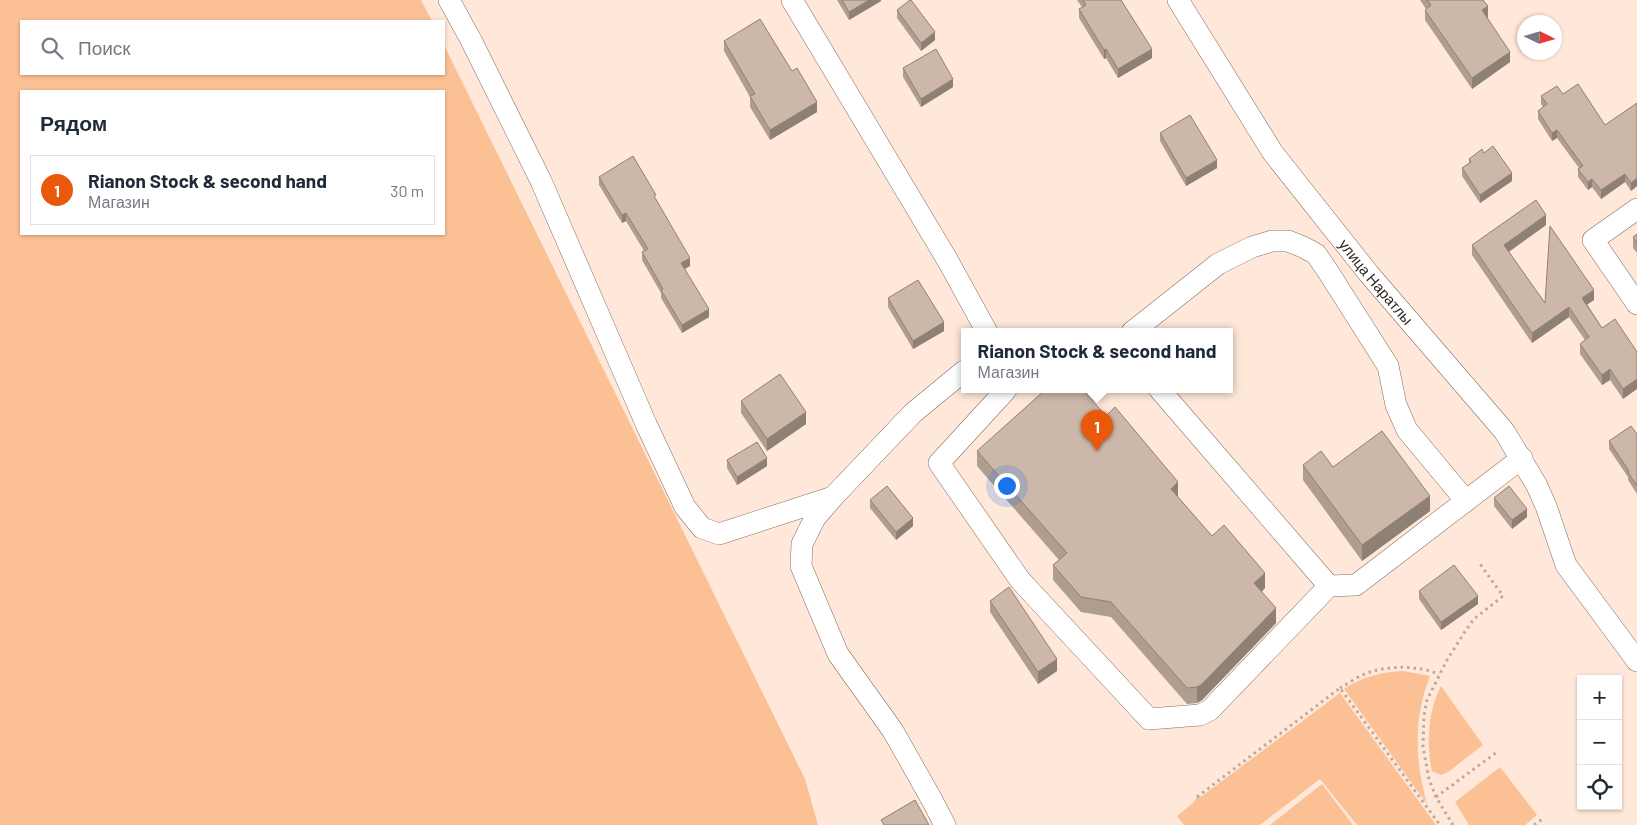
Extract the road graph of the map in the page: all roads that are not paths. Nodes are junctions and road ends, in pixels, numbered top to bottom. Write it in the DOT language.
graph roads {
  1 [pos="449,0"];
  2 [pos="792,0"];
  3 [pos="1178,0"];
  4 [pos="1637,209"];
  5 [pos="1637,304"];
  6 [pos="985,328"];
  7 [pos="1137,328"];
  8 [pos="961,373"];
  9 [pos="1003,393"];
  10 [pos="1163,393"];
  11 [pos="1522,458"];
  12 [pos="833,497"];
  13 [pos="1466,501"];
  14 [pos="1329,586"];
  15 [pos="1637,661"];
  16 [pos="945,825"];
  1 -- 12 [label="street"];
  2 -- 6 [label="street"];
  3 -- 11 [label="street, улица Наратлы"];
  4 -- 5 [label="street"];
  7 -- 13 [label="street"];
  8 -- 12 [label="street"];
  9 -- 14 [label="street"];
  10 -- 14 [label="street"];
  11 -- 13 [label="street"];
  11 -- 15 [label="street, улица Наратлы"];
  12 -- 16 [label="street"];
  13 -- 14 [label="street"];
}
